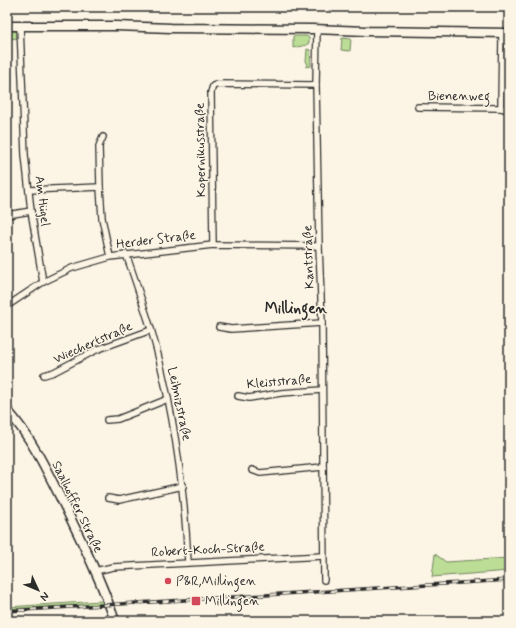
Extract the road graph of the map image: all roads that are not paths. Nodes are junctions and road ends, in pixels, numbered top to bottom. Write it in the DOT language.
graph roads {
  1 [pos="7,26"];
  2 [pos="20,26"];
  3 [pos="317,29"];
  4 [pos="505,33"];
  5 [pos="316,85"];
  6 [pos="418,107"];
  7 [pos="501,108"];
  8 [pos="509,110"];
  9 [pos="103,137"];
  10 [pos="100,187"];
  11 [pos="28,190"];
  12 [pos="31,212"];
  13 [pos="7,215"];
  14 [pos="213,245"];
  15 [pos="319,246"];
  16 [pos="126,254"];
  17 [pos="110,257"];
  18 [pos="43,282"];
  19 [pos="7,306"];
  20 [pos="322,323"];
  21 [pos="220,327"];
  22 [pos="151,330"];
  23 [pos="44,375"];
  24 [pos="322,390"];
  25 [pos="238,396"];
  26 [pos="168,399"];
  27 [pos="7,410"];
  28 [pos="107,420"];
  29 [pos="323,467"];
  30 [pos="252,470"];
  31 [pos="183,486"];
  32 [pos="108,498"];
  33 [pos="323,556"];
  34 [pos="188,562"];
  35 [pos="95,571"];
  36 [pos="324,580"];
  37 [pos="115,621"];
  1 -- 2 [label="street"];
  2 -- 3 [label="street"];
  2 -- 11 [label="street, Am Hügel"];
  3 -- 4 [label="street"];
  3 -- 5 [label="street, Kantstraße"];
  4 -- 7 [label="street, Bienenweg"];
  5 -- 14 [label="street, Kopernikusstraße"];
  5 -- 15 [label="street, Kantstraße"];
  6 -- 7 [label="street, Bienenweg"];
  7 -- 8 [label="street, Bienenweg"];
  9 -- 10 [label="street"];
  10 -- 11 [label="street"];
  10 -- 17 [label="street"];
  11 -- 12 [label="street, Am Hügel"];
  12 -- 13 [label="street"];
  12 -- 18 [label="street, Am Hügel"];
  14 -- 15 [label="street, Herder Straße"];
  14 -- 16 [label="street, Herder Straße"];
  15 -- 20 [label="street, Kantstraße"];
  16 -- 17 [label="street, Herder Straße"];
  16 -- 22 [label="street, Leibnizstraße"];
  17 -- 18 [label="street, Herder Straße"];
  18 -- 19 [label="street, Herder Straße"];
  20 -- 21 [label="street"];
  20 -- 24 [label="street, Kantstraße"];
  22 -- 23 [label="street, Wiechertstraße"];
  22 -- 26 [label="street, Leibnizstraße"];
  24 -- 25 [label="street, Kleiststraße"];
  24 -- 29 [label="street, Kantstraße"];
  26 -- 28 [label="street"];
  26 -- 31 [label="street, Leibnizstraße"];
  27 -- 35 [label="street, Saalhoffer Straße"];
  29 -- 30 [label="street"];
  29 -- 33 [label="street, Kantstraße"];
  31 -- 32 [label="street"];
  31 -- 34 [label="street, Leibnizstraße"];
  33 -- 34 [label="street, Robert-Koch-Straße"];
  33 -- 36 [label="street, Kantstraße"];
  34 -- 35 [label="street, Robert-Koch-Straße"];
  35 -- 37 [label="street, Saalhoffer Straße"];
}
